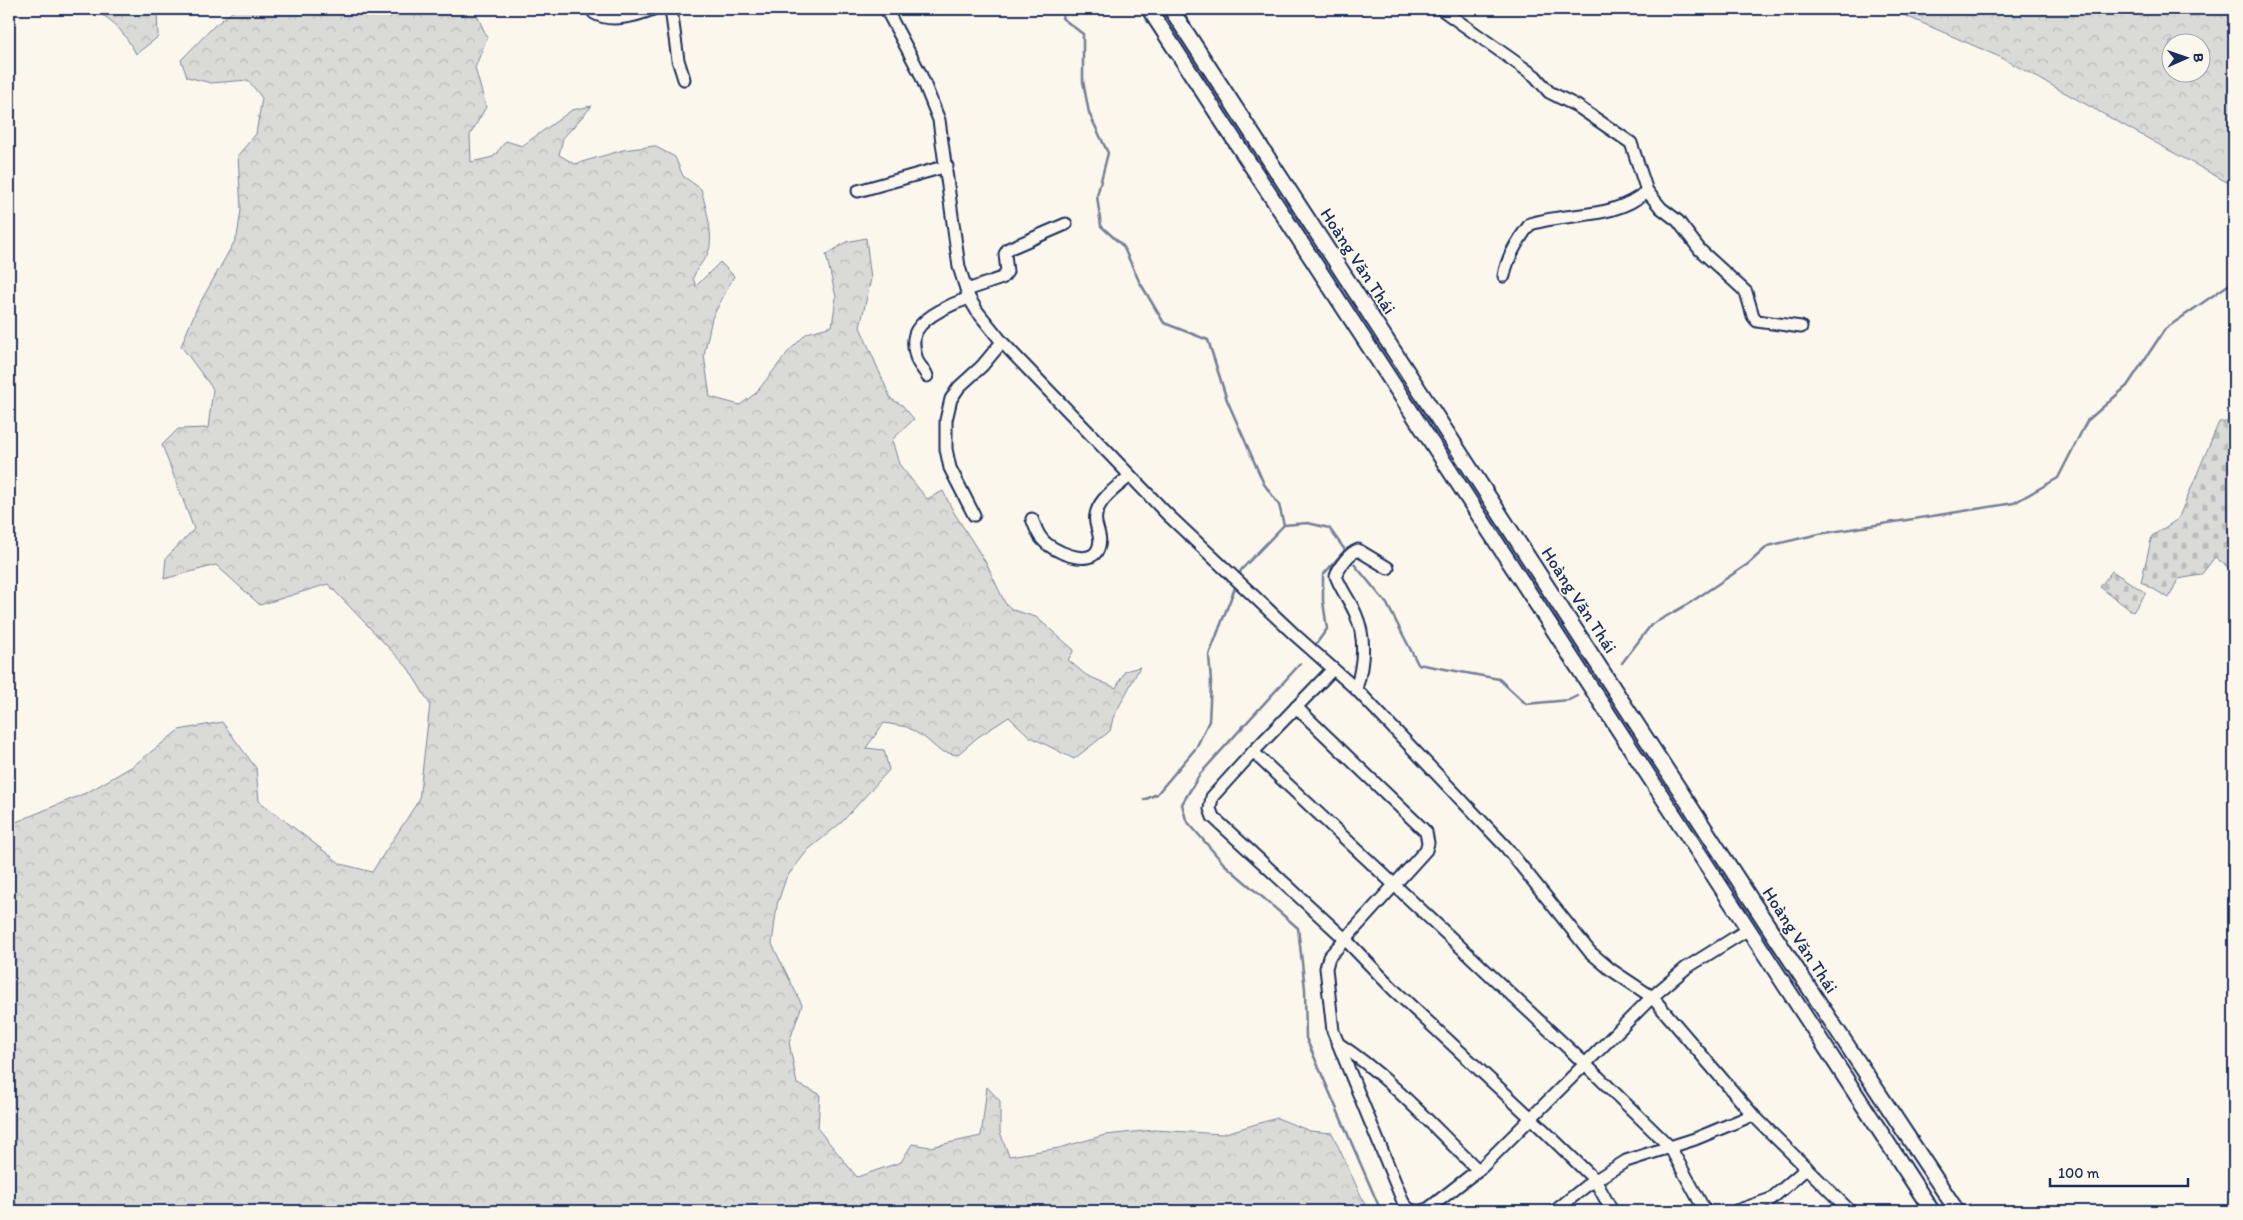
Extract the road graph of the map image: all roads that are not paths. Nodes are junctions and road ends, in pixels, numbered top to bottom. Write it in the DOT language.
graph roads {
  1 [pos="653,9"];
  2 [pos="671,9"];
  3 [pos="886,9"];
  4 [pos="1149,9"];
  5 [pos="1171,9"];
  6 [pos="1441,9"];
  7 [pos="594,13"];
  8 [pos="684,80"];
  9 [pos="946,166"];
  10 [pos="858,191"];
  11 [pos="1648,191"];
  12 [pos="1066,224"];
  13 [pos="1504,276"];
  14 [pos="968,294"];
  15 [pos="1801,327"];
  16 [pos="1002,342"];
  17 [pos="927,376"];
  18 [pos="1130,476"];
  19 [pos="974,514"];
  20 [pos="1032,518"];
  21 [pos="1388,568"];
  22 [pos="1333,669"];
  23 [pos="1356,689"];
  24 [pos="1296,707"];
  25 [pos="1253,752"];
  26 [pos="1395,884"];
  27 [pos="1764,919"];
  28 [pos="1747,930"];
  29 [pos="1345,939"];
  30 [pos="1652,997"];
  31 [pos="1339,1044"];
  32 [pos="1584,1063"];
  33 [pos="1753,1115"];
  34 [pos="1530,1116"];
  35 [pos="1670,1147"];
  36 [pos="1807,1168"];
  37 [pos="1478,1170"];
  38 [pos="1595,1180"];
  39 [pos="1418,1211"];
  40 [pos="1555,1211"];
  41 [pos="1612,1211"];
  42 [pos="1704,1211"];
  43 [pos="1736,1211"];
  44 [pos="1850,1211"];
  45 [pos="1932,1211"];
  46 [pos="1957,1211"];
  1 -- 7 [label="street"];
  2 -- 8 [label="street"];
  3 -- 9 [label="street"];
  4 -- 28 [label="main road, Hoàng Văn Thái"];
  5 -- 27 [label="main road, Hoàng Văn Thái"];
  6 -- 11 [label="street"];
  9 -- 10 [label="street"];
  9 -- 14 [label="street"];
  11 -- 13 [label="street"];
  11 -- 15 [label="street"];
  12 -- 14 [label="street"];
  14 -- 16 [label="street"];
  14 -- 17 [label="street"];
  16 -- 18 [label="street"];
  16 -- 19 [label="street"];
  18 -- 20 [label="street"];
  18 -- 22 [label="street"];
  21 -- 23 [label="street"];
  22 -- 23 [label="street"];
  22 -- 24 [label="street"];
  23 -- 30 [label="street"];
  24 -- 25 [label="street"];
  24 -- 26 [label="street"];
  25 -- 26 [label="street"];
  25 -- 29 [label="street"];
  26 -- 29 [label="street"];
  26 -- 32 [label="street"];
  27 -- 28 [label="main road"];
  27 -- 46 [label="main road, Hoàng Văn Thái"];
  28 -- 30 [label="street"];
  28 -- 45 [label="main road, Hoàng Văn Thái"];
  29 -- 31 [label="street"];
  29 -- 34 [label="street"];
  30 -- 32 [label="street"];
  30 -- 33 [label="street"];
  31 -- 37 [label="street"];
  31 -- 39 [label="street"];
  32 -- 34 [label="street"];
  32 -- 35 [label="street"];
  33 -- 35 [label="street"];
  33 -- 36 [label="street"];
  34 -- 37 [label="street"];
  34 -- 38 [label="street"];
  35 -- 38 [label="street"];
  35 -- 42 [label="street"];
  36 -- 43 [label="street"];
  36 -- 44 [label="street"];
  37 -- 39 [label="street"];
  38 -- 40 [label="street"];
  38 -- 41 [label="street"];
}
